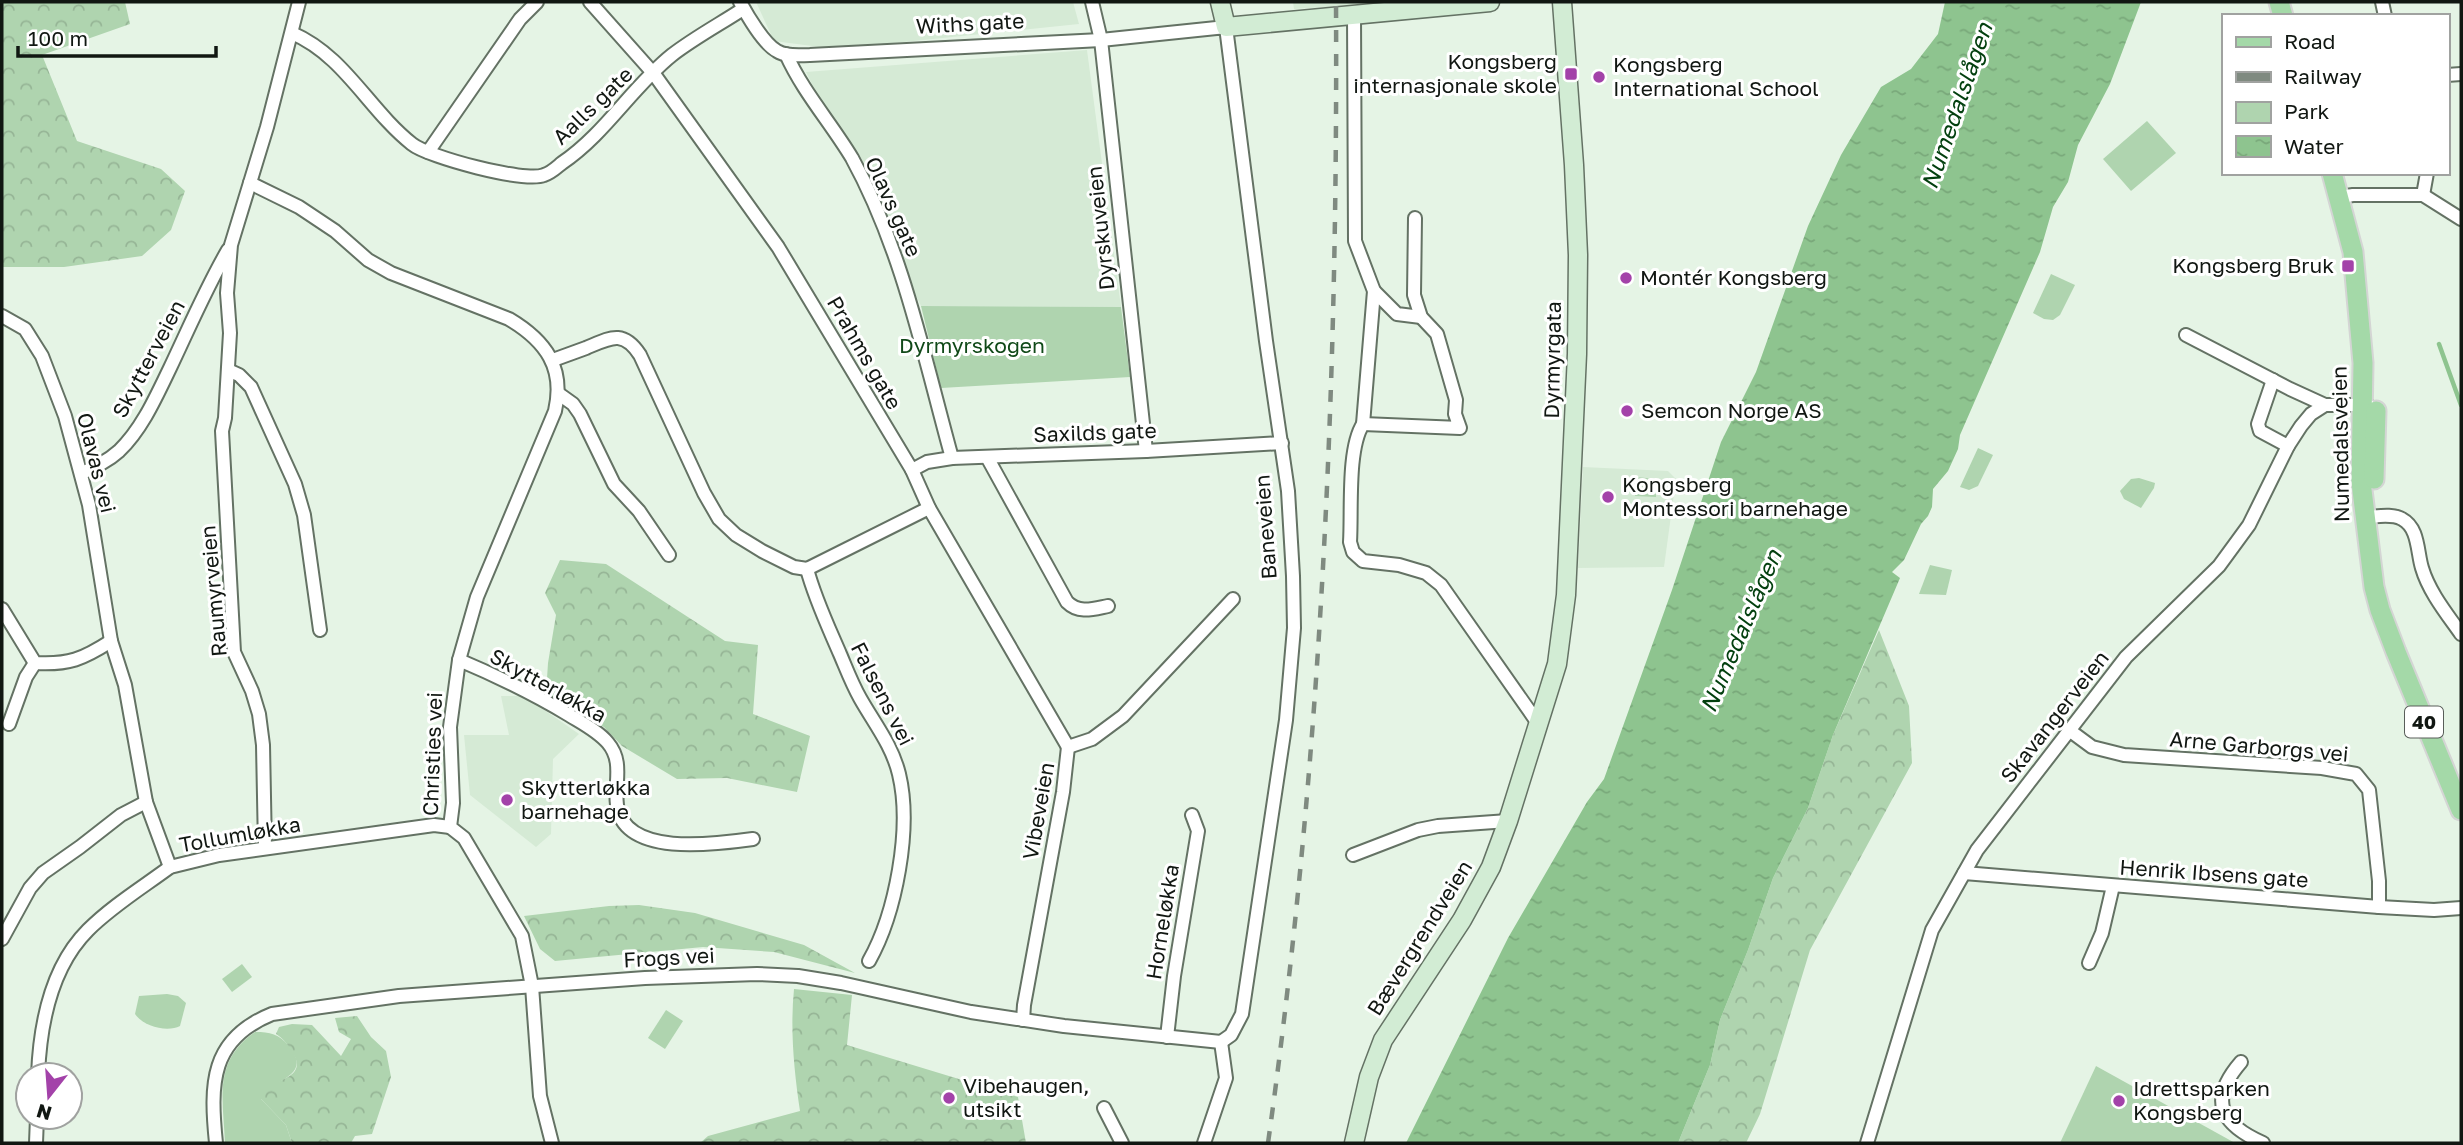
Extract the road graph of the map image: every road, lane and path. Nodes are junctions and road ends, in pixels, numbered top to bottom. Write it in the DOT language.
graph roads {
  1 [pos="299,2"];
  2 [pos="537,2"];
  3 [pos="590,2"];
  4 [pos="1092,2"];
  5 [pos="1220,2"];
  6 [pos="1490,2"];
  7 [pos="1562,2"];
  8 [pos="742,5"];
  9 [pos="1354,15"];
  10 [pos="1226,27"];
  11 [pos="292,33"];
  12 [pos="1101,40"];
  13 [pos="786,54"];
  14 [pos="654,74"];
  15 [pos="428,152"];
  16 [pos="2333,175"];
  17 [pos="2427,175"];
  18 [pos="250,183"];
  19 [pos="2423,195"];
  20 [pos="2339,197"];
  21 [pos="1415,218"];
  22 [pos="2461,219"];
  23 [pos="231,245"];
  24 [pos="1374,292"];
  25 [pos="2,316"];
  26 [pos="1421,317"];
  27 [pos="2186,335"];
  28 [pos="553,360"];
  29 [pos="228,370"];
  30 [pos="2273,380"];
  31 [pos="559,394"];
  32 [pos="2325,405"];
  33 [pos="2369,405"];
  34 [pos="1363,425"];
  35 [pos="1282,443"];
  36 [pos="2288,446"];
  37 [pos="1146,451"];
  38 [pos="987,457"];
  39 [pos="952,458"];
  40 [pos="912,470"];
  41 [pos="82,473"];
  42 [pos="929,508"];
  43 [pos="2371,517"];
  44 [pos="670,555"];
  45 [pos="807,569"];
  46 [pos="1233,599"];
  47 [pos="1108,607"];
  48 [pos="2,609"];
  49 [pos="320,630"];
  50 [pos="2461,634"];
  51 [pos="111,641"];
  52 [pos="459,660"];
  53 [pos="35,663"];
  54 [pos="1539,718"];
  55 [pos="9,724"];
  56 [pos="2069,730"];
  57 [pos="1069,747"];
  58 [pos="146,802"];
  59 [pos="2461,810"];
  60 [pos="1192,815"];
  61 [pos="1508,821"];
  62 [pos="450,827"];
  63 [pos="753,839"];
  64 [pos="265,848"];
  65 [pos="1353,855"];
  66 [pos="170,867"];
  67 [pos="1964,873"];
  68 [pos="2113,886"];
  69 [pos="2379,907"];
  70 [pos="2461,908"];
  71 [pos="2,939"];
  72 [pos="869,961"];
  73 [pos="2089,963"];
  74 [pos="532,986"];
  75 [pos="1023,1020"];
  76 [pos="1167,1037"];
  77 [pos="1221,1042"];
  78 [pos="40,1061"];
  79 [pos="2241,1062"];
  80 [pos="1104,1108"];
  81 [pos="216,1143"];
  82 [pos="552,1143"];
  83 [pos="1122,1143"];
  84 [pos="1204,1143"];
  85 [pos="1354,1143"];
  86 [pos="1867,1143"];
  87 [pos="2263,1143"];
  1 -- 11 [label="street, Raumyrveien"];
  2 -- 15 [label="street"];
  3 -- 14 [label="street, Prahms gate"];
  4 -- 12 [label="street, Dyrskuveien"];
  5 -- 10 [label="main road, Baneveien"];
  6 -- 9 [label="main road, Withs gate"];
  7 -- 54 [label="main road, Dyrmyrgata"];
  8 -- 13 [label="street, Olavs gate"];
  8 -- 14 [label="street, Aalls gate"];
  9 -- 10 [label="main road, Withs gate"];
  9 -- 24 [label="street"];
  10 -- 12 [label="street, Withs gate"];
  10 -- 35 [label="street, Baneveien"];
  11 -- 15 [label="street, Aalls gate"];
  11 -- 18 [label="street, Raumyrveien"];
  12 -- 13 [label="street, Withs gate"];
  12 -- 37 [label="street, Dyrskuveien"];
  13 -- 39 [label="street, Olavs gate"];
  14 -- 15 [label="street, Aalls gate"];
  14 -- 40 [label="street, Prahms gate"];
  16 -- 20 [label="main road, Numedalsveien / 40"];
  17 -- 19 [label="street"];
  18 -- 23 [label="street, Raumyrveien"];
  18 -- 28 [label="street"];
  19 -- 20 [label="street"];
  19 -- 22 [label="street"];
  20 -- 33 [label="main road, Numedalsveien / 40"];
  21 -- 26 [label="street"];
  23 -- 29 [label="street, Raumyrveien"];
  23 -- 41 [label="street, Skytterveien"];
  24 -- 26 [label="street"];
  24 -- 34 [label="street"];
  25 -- 41 [label="street, Olavas vei"];
  26 -- 34 [label="street"];
  27 -- 30 [label="street"];
  28 -- 31 [label="street, Christies vei"];
  28 -- 45 [label="street"];
  29 -- 49 [label="street"];
  29 -- 64 [label="street, Raumyrveien"];
  30 -- 32 [label="street"];
  30 -- 36 [label="street"];
  31 -- 44 [label="street"];
  31 -- 52 [label="street, Christies vei"];
  32 -- 33 [label="street"];
  32 -- 36 [label="street, Skavangerveien"];
  33 -- 43 [label="main road, Numedalsveien / 40"];
  34 -- 54 [label="street"];
  35 -- 37 [label="street, Saxilds gate"];
  35 -- 77 [label="street, Baneveien"];
  36 -- 56 [label="street, Skavangerveien"];
  37 -- 38 [label="street, Saxilds gate"];
  38 -- 39 [label="street, Saxilds gate"];
  38 -- 47 [label="street"];
  39 -- 40 [label="street, Saxilds gate"];
  40 -- 42 [label="street, Prahms gate"];
  41 -- 51 [label="street, Olavas vei"];
  42 -- 45 [label="street"];
  42 -- 57 [label="street, Prahms gate"];
  43 -- 50 [label="street"];
  43 -- 59 [label="main road, Numedalsveien / 40"];
  45 -- 72 [label="street, Falsens vei"];
  46 -- 57 [label="street, Vibeveien"];
  48 -- 53 [label="street"];
  51 -- 53 [label="street"];
  51 -- 58 [label="street, Olavas vei"];
  52 -- 62 [label="street, Christies vei"];
  52 -- 63 [label="street, Skytterløkka"];
  53 -- 55 [label="street"];
  54 -- 61 [label="main road, Bævergrendveien"];
  56 -- 67 [label="street, Skavangerveien"];
  56 -- 69 [label="street, Arne Garborgs vei"];
  57 -- 75 [label="street, Vibeveien"];
  58 -- 66 [label="street, Olavas vei"];
  58 -- 71 [label="street"];
  60 -- 76 [label="street, Horneløkka"];
  61 -- 65 [label="street"];
  61 -- 85 [label="main road, Bævergrendveien"];
  62 -- 64 [label="street, Tollumløkka"];
  62 -- 74 [label="street, Christies vei"];
  64 -- 66 [label="street, Tollumløkka"];
  66 -- 78 [label="street, Tollumløkka"];
  67 -- 68 [label="street, Henrik Ibsens gate"];
  67 -- 86 [label="street, Skavangerveien"];
  68 -- 69 [label="street, Henrik Ibsens gate"];
  68 -- 73 [label="street"];
  69 -- 70 [label="street, Henrik Ibsens gate"];
  74 -- 75 [label="street, Frogs vei"];
  74 -- 81 [label="street, Frogs vei"];
  74 -- 82 [label="street, Christies vei"];
  75 -- 76 [label="street, Frogs vei"];
  76 -- 77 [label="street, Frogs vei"];
  77 -- 84 [label="street"];
  79 -- 87 [label="street"];
  80 -- 83 [label="street"];
}
